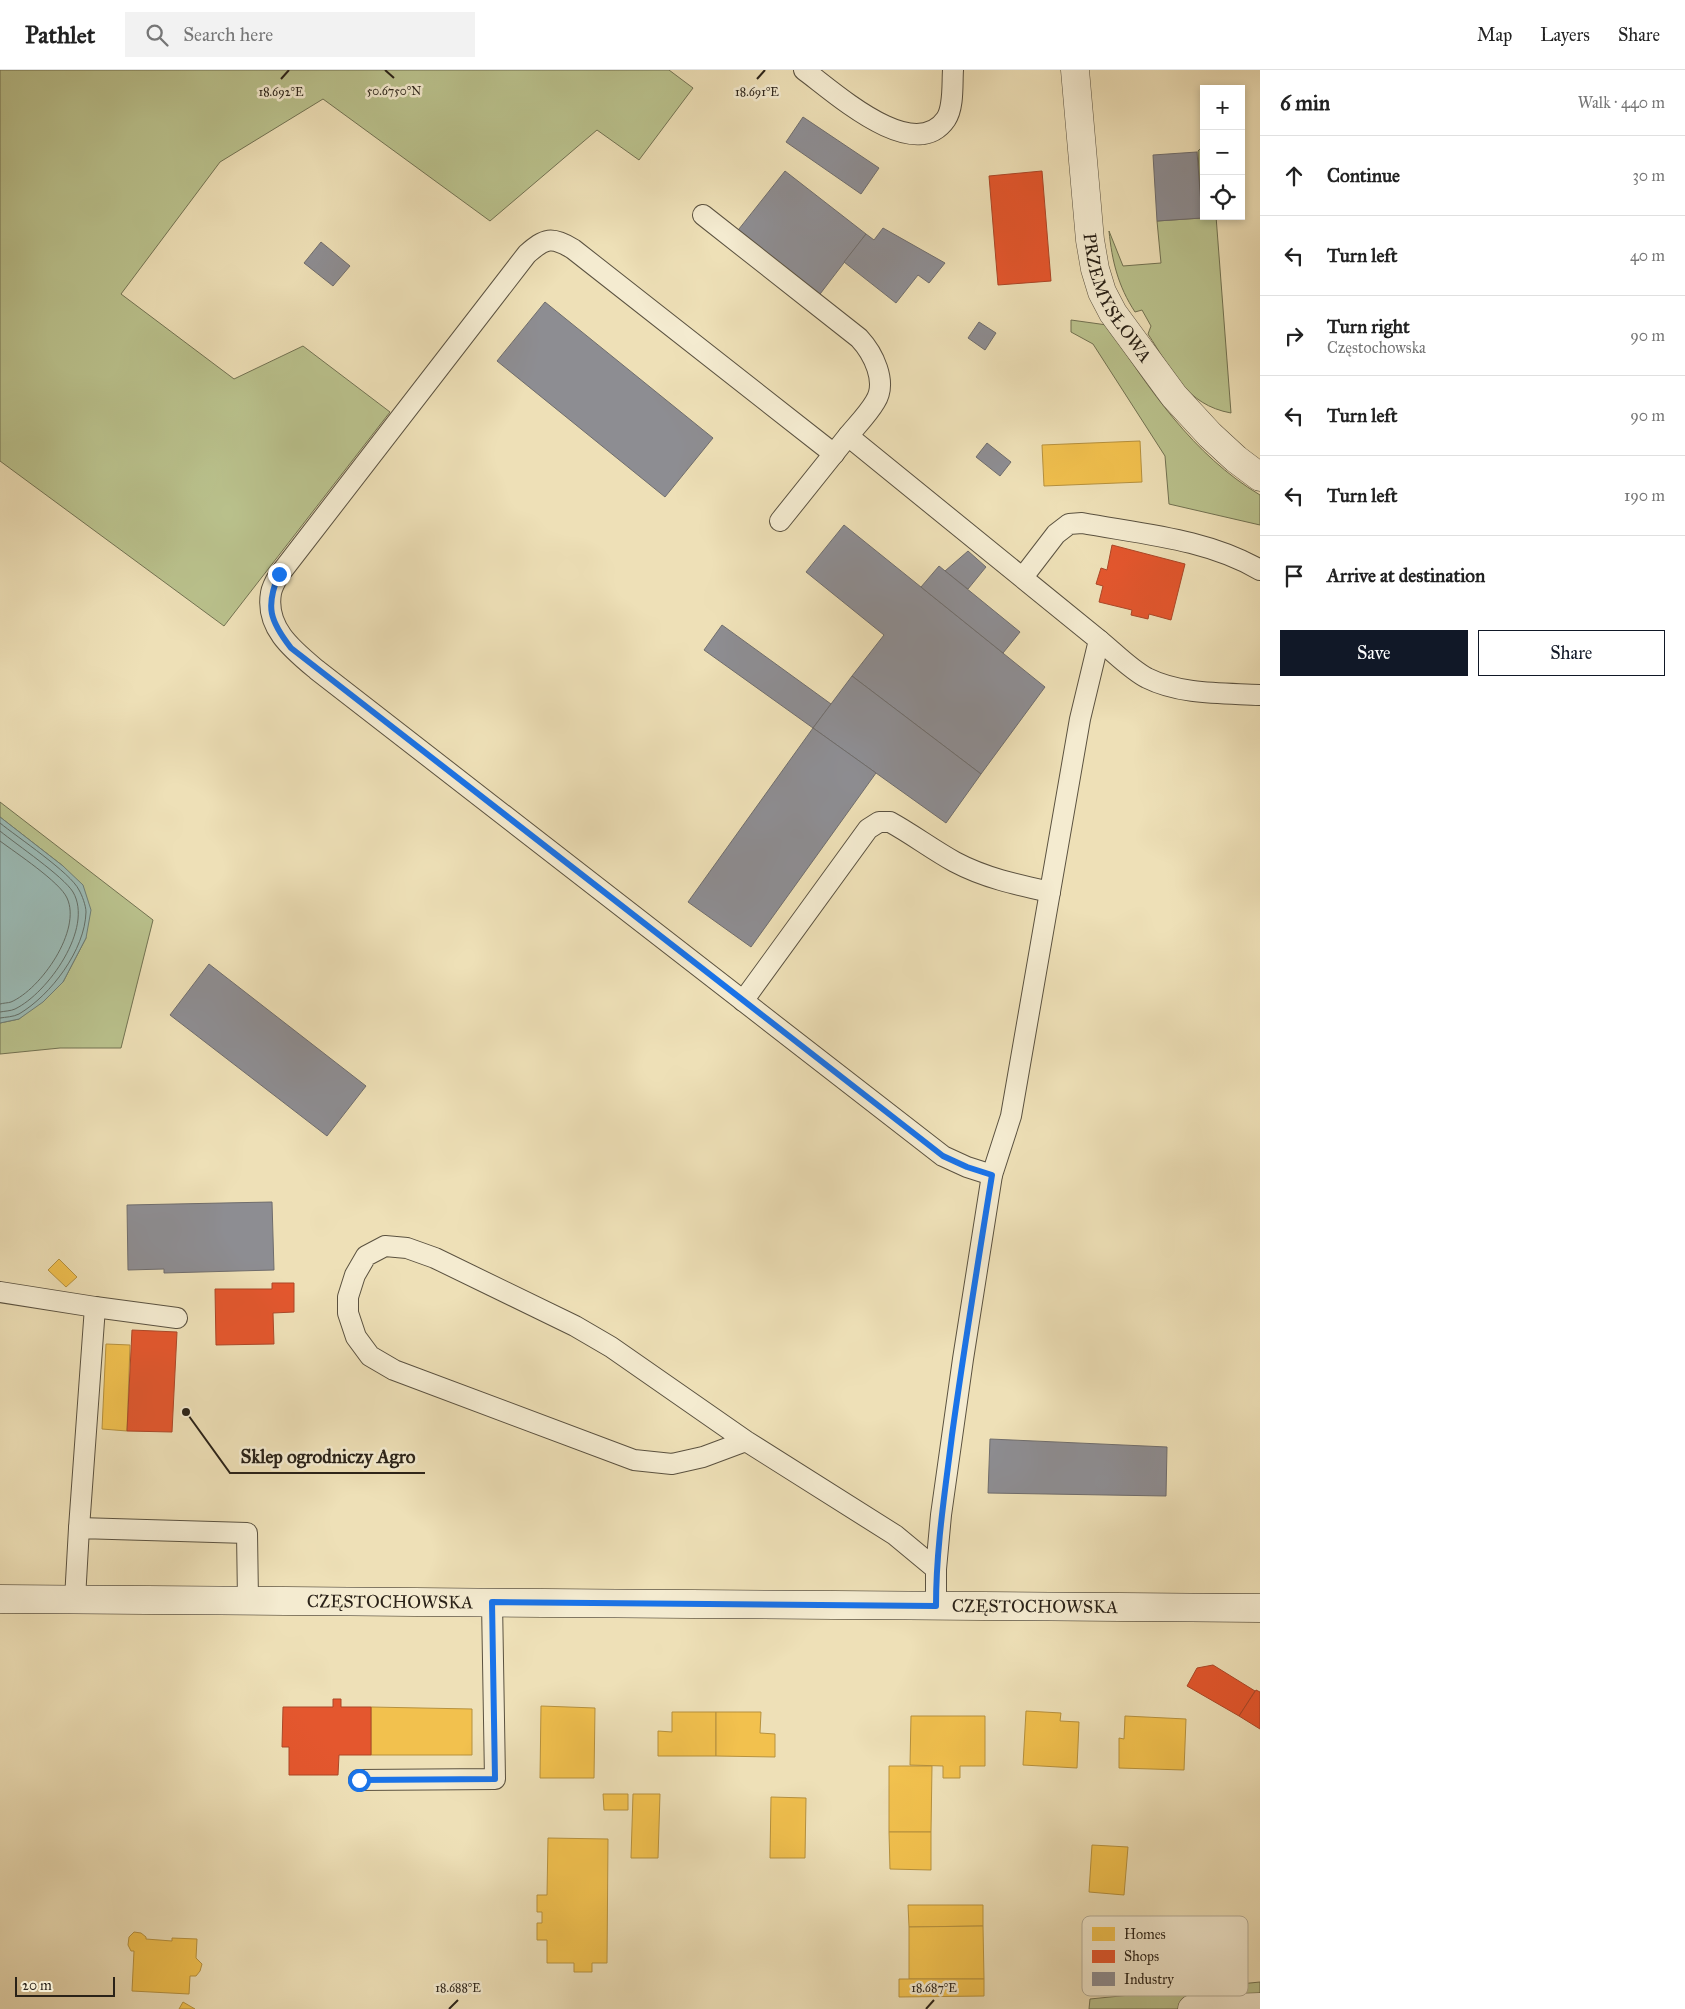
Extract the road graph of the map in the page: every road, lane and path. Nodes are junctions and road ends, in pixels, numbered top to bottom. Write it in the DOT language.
graph roads {
  1 [pos="804,70"];
  2 [pos="953,70"];
  3 [pos="1075,70"];
  4 [pos="703,215"];
  5 [pos="848,436"];
  6 [pos="834,454"];
  7 [pos="1260,477"];
  8 [pos="780,521"];
  9 [pos="1260,570"];
  10 [pos="1023,577"];
  11 [pos="1099,640"];
  12 [pos="1260,696"];
  13 [pos="1050,892"];
  14 [pos="743,1002"];
  15 [pos="992,1175"];
  16 [pos="0,1292"];
  17 [pos="95,1307"];
  18 [pos="178,1318"];
  19 [pos="746,1441"];
  20 [pos="79,1528"];
  21 [pos="936,1569"];
  22 [pos="0,1598"];
  23 [pos="75,1599"];
  24 [pos="248,1600"];
  25 [pos="492,1602"];
  26 [pos="936,1606"];
  27 [pos="1260,1608"];
  28 [pos="359,1780"];
  29 [pos="1260,2007"];
  30 [pos="1192,2009"];
  1 -- 2 [label="lane"];
  3 -- 7 [label="main road, PRZEMYSŁOWA"];
  4 -- 5 [label="lane"];
  5 -- 6 [label="lane"];
  5 -- 10 [label="lane"];
  6 -- 8 [label="lane"];
  6 -- 14 [label="lane"];
  9 -- 10 [label="lane"];
  10 -- 11 [label="lane"];
  11 -- 12 [label="lane"];
  11 -- 13 [label="lane"];
  13 -- 14 [label="lane"];
  13 -- 15 [label="lane"];
  14 -- 15 [label="lane"];
  15 -- 21 [label="lane"];
  16 -- 17 [label="lane"];
  17 -- 18 [label="lane"];
  17 -- 20 [label="lane"];
  19 -- 19 [label="lane"];
  19 -- 21 [label="lane"];
  20 -- 23 [label="lane"];
  20 -- 24 [label="lane"];
  21 -- 26 [label="lane"];
  22 -- 23 [label="main road, CZĘSTOCHOWSKA"];
  23 -- 24 [label="main road, CZĘSTOCHOWSKA"];
  24 -- 25 [label="main road, CZĘSTOCHOWSKA"];
  25 -- 26 [label="main road, CZĘSTOCHOWSKA"];
  25 -- 28 [label="lane"];
  26 -- 27 [label="main road, CZĘSTOCHOWSKA"];
  29 -- 30 [label="main road"];
}
